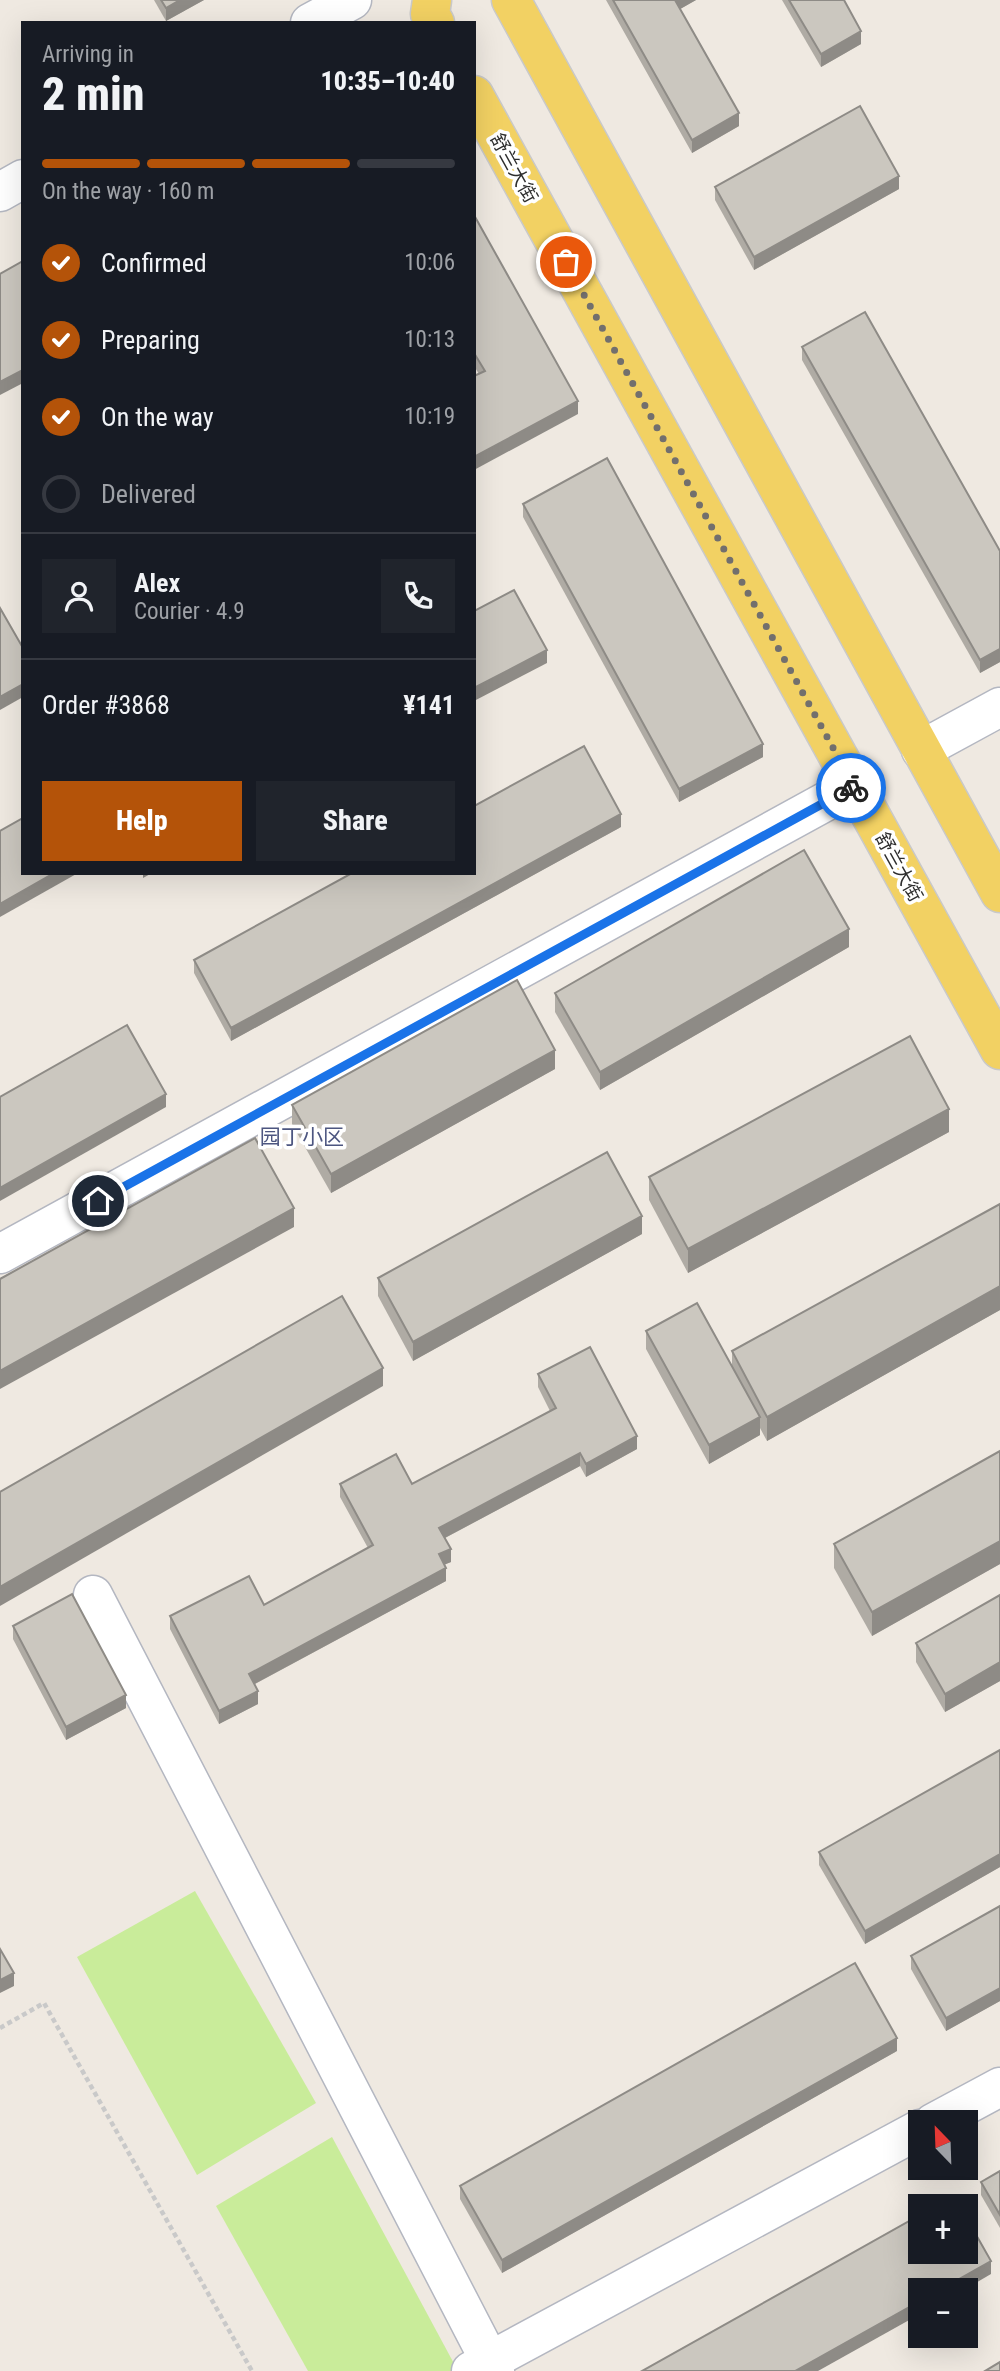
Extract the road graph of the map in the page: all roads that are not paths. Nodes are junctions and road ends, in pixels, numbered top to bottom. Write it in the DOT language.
graph roads {
  1 [pos="352,0"];
  2 [pos="432,0"];
  3 [pos="511,0"];
  4 [pos="314,21"];
  5 [pos="434,21"];
  6 [pos="476,99"];
  7 [pos="21,180"];
  8 [pos="0,192"];
  9 [pos="1000,707"];
  10 [pos="921,750"];
  11 [pos="854,786"];
  12 [pos="1000,893"];
  13 [pos="1000,1050"];
  14 [pos="0,1254"];
  15 [pos="93,1595"];
  16 [pos="1000,2087"];
  17 [pos="957,2110"];
  18 [pos="908,2136"];
  19 [pos="485,2368"];
  1 -- 4 [label="street"];
  2 -- 5 [label="main road"];
  3 -- 10 [label="main road"];
  6 -- 11 [label="main road, 舒兰大街"];
  7 -- 8 [label="street"];
  9 -- 10 [label="street"];
  10 -- 12 [label="main road"];
  11 -- 13 [label="main road, 舒兰大街"];
  11 -- 14 [label="street"];
  15 -- 19 [label="street"];
  16 -- 17 [label="street"];
  18 -- 19 [label="street"];
}
